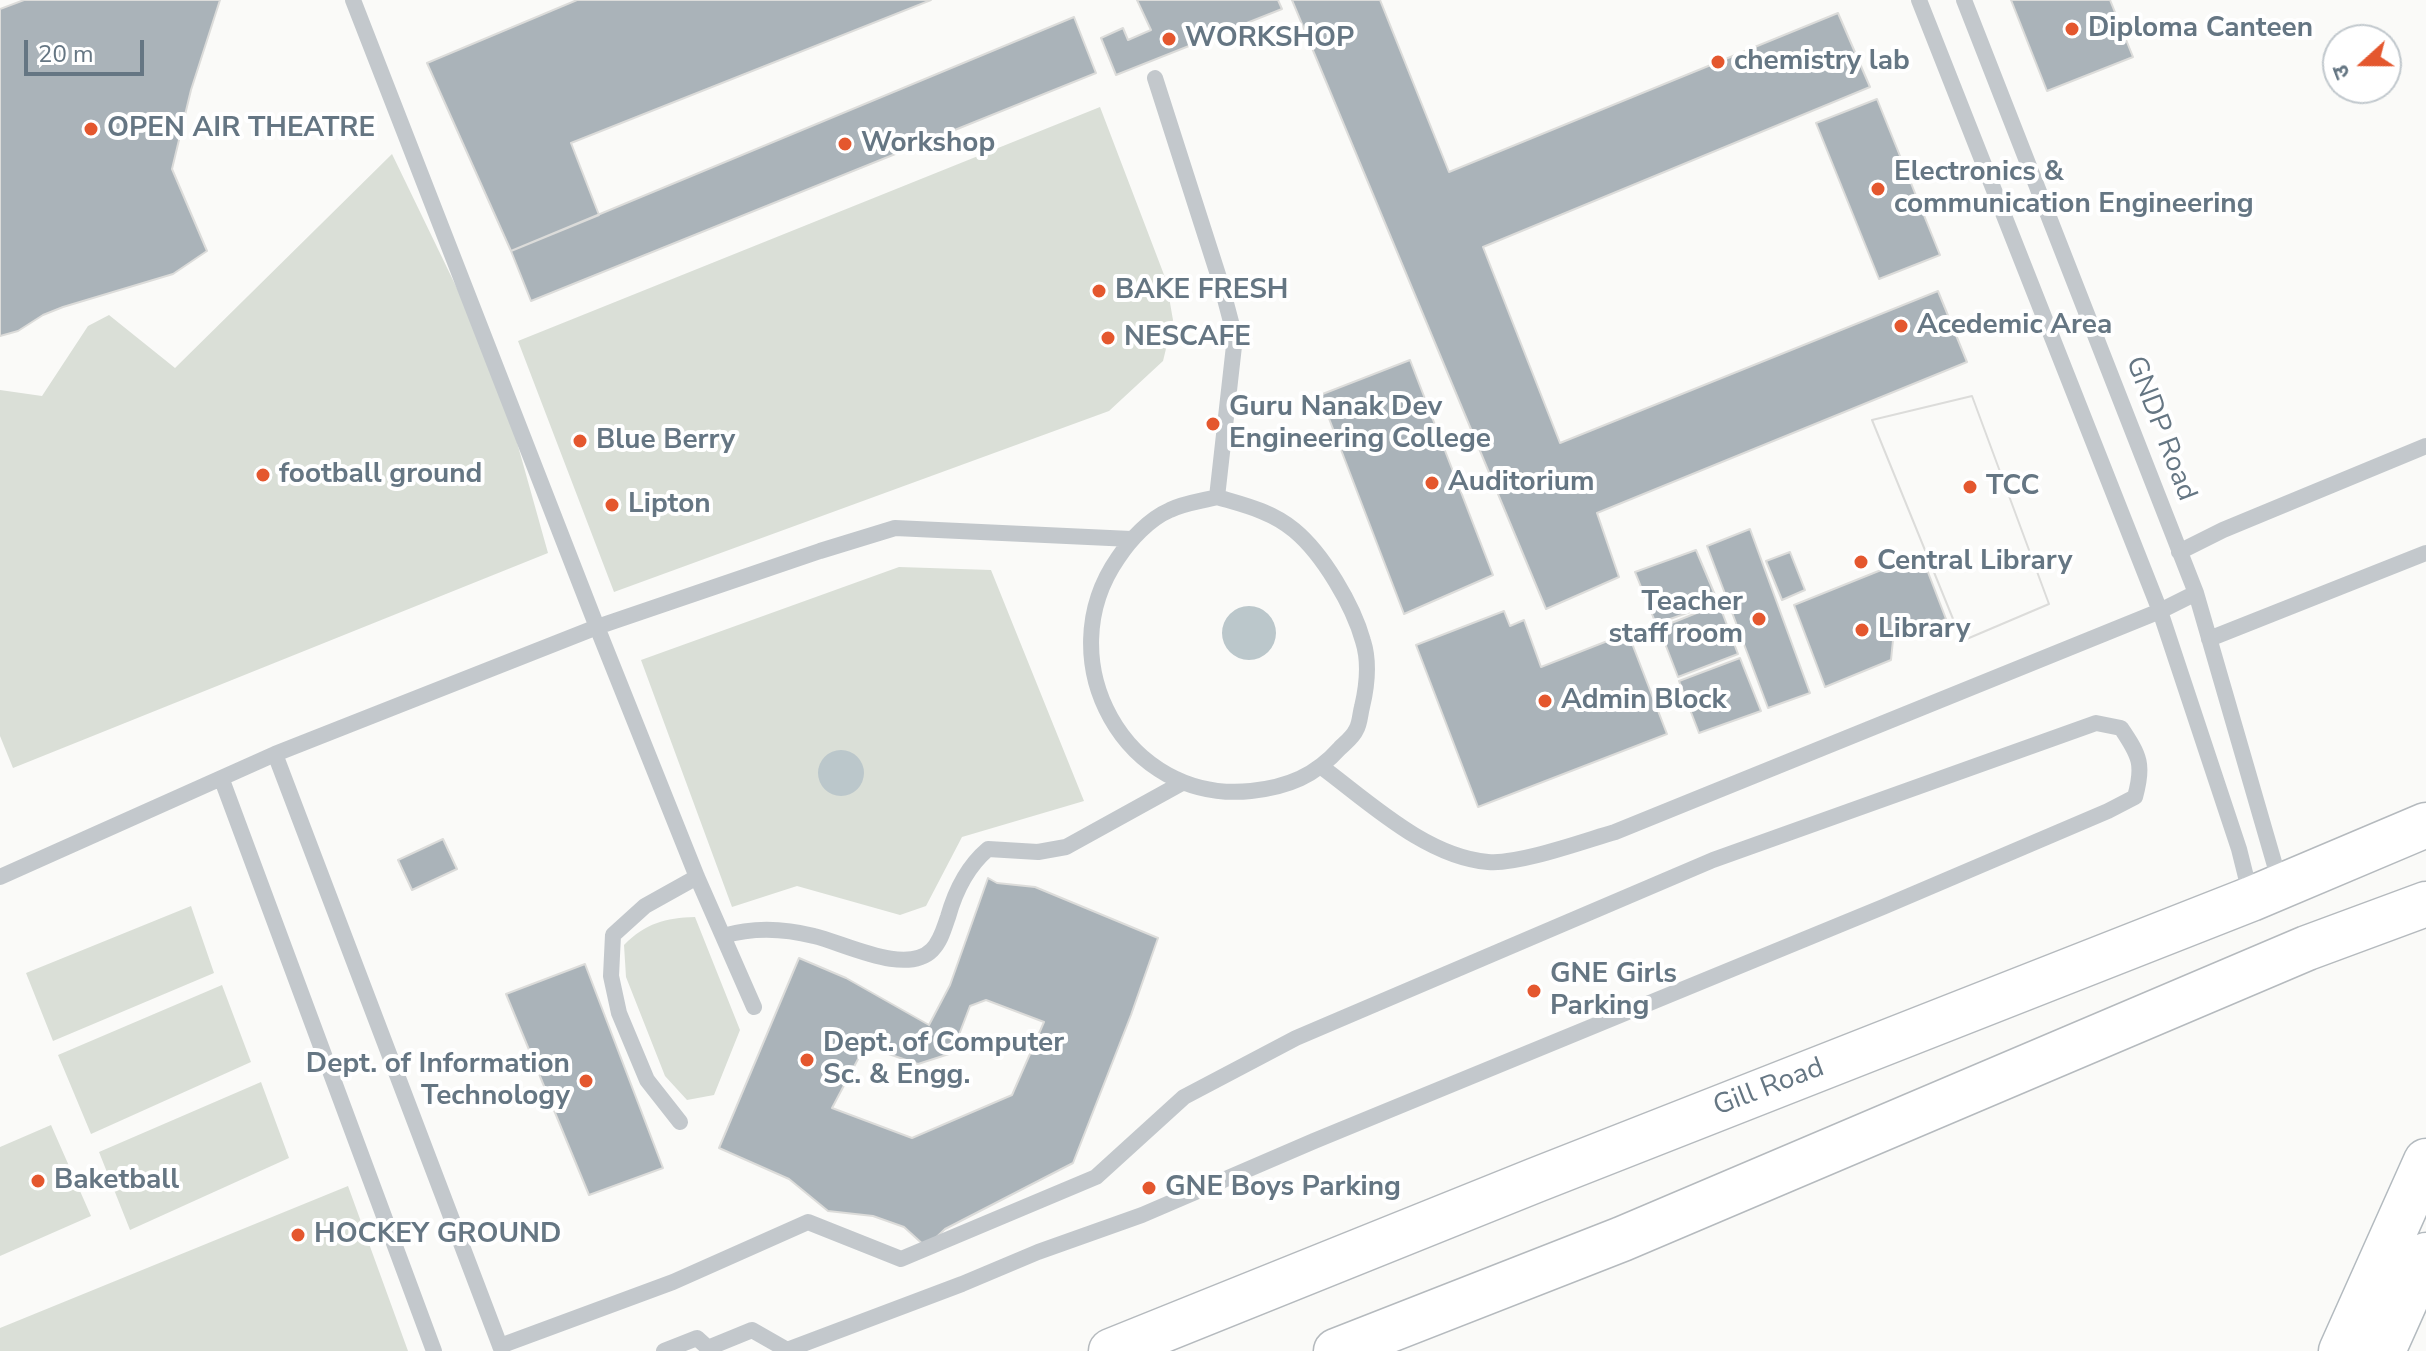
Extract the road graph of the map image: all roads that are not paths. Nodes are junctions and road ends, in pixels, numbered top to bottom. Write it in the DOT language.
graph roads {
  1 [pos="353,0"];
  2 [pos="1919,0"];
  3 [pos="1964,0"];
  4 [pos="1155,78"];
  5 [pos="2426,446"];
  6 [pos="1217,497"];
  7 [pos="1131,539"];
  8 [pos="2179,552"];
  9 [pos="2426,553"];
  10 [pos="2196,593"];
  11 [pos="2160,611"];
  12 [pos="597,627"];
  13 [pos="2209,639"];
  14 [pos="275,754"];
  15 [pos="1323,768"];
  16 [pos="222,780"];
  17 [pos="1182,783"];
  18 [pos="2426,825"];
  19 [pos="0,862"];
  20 [pos="18,870"];
  21 [pos="0,877"];
  22 [pos="697,877"];
  23 [pos="2266,893"];
  24 [pos="2426,904"];
  25 [pos="723,936"];
  26 [pos="754,1007"];
  27 [pos="680,1122"];
  28 [pos="2426,1161"];
  29 [pos="2426,1255"];
  30 [pos="501,1348"];
  31 [pos="434,1351"];
  32 [pos="664,1351"];
  33 [pos="1111,1351"];
  34 [pos="1336,1351"];
  35 [pos="2341,1351"];
  36 [pos="2383,1351"];
  1 -- 12 [label="lane"];
  2 -- 11 [label="lane"];
  3 -- 8 [label="lane, GNDP Road"];
  4 -- 6 [label="lane"];
  5 -- 8 [label="lane"];
  6 -- 7 [label="lane"];
  6 -- 15 [label="lane"];
  7 -- 12 [label="lane"];
  7 -- 17 [label="lane"];
  8 -- 10 [label="lane, GNDP Road"];
  9 -- 13 [label="lane"];
  10 -- 11 [label="lane"];
  10 -- 13 [label="lane, GNDP Road"];
  11 -- 15 [label="lane"];
  11 -- 23 [label="lane"];
  12 -- 14 [label="lane"];
  12 -- 22 [label="lane"];
  13 -- 23 [label="lane, GNDP Road"];
  14 -- 16 [label="lane"];
  14 -- 30 [label="lane"];
  15 -- 17 [label="lane"];
  16 -- 20 [label="lane"];
  16 -- 31 [label="lane"];
  17 -- 25 [label="lane"];
  18 -- 23 [label="main road, Gill Road"];
  19 -- 20 [label="lane"];
  20 -- 21 [label="lane"];
  22 -- 25 [label="lane"];
  22 -- 27 [label="lane"];
  23 -- 33 [label="main road, Gill Road"];
  24 -- 34 [label="main road"];
  25 -- 26 [label="lane"];
  28 -- 35 [label="main road"];
  29 -- 36 [label="main road"];
  30 -- 32 [label="lane"];
}
